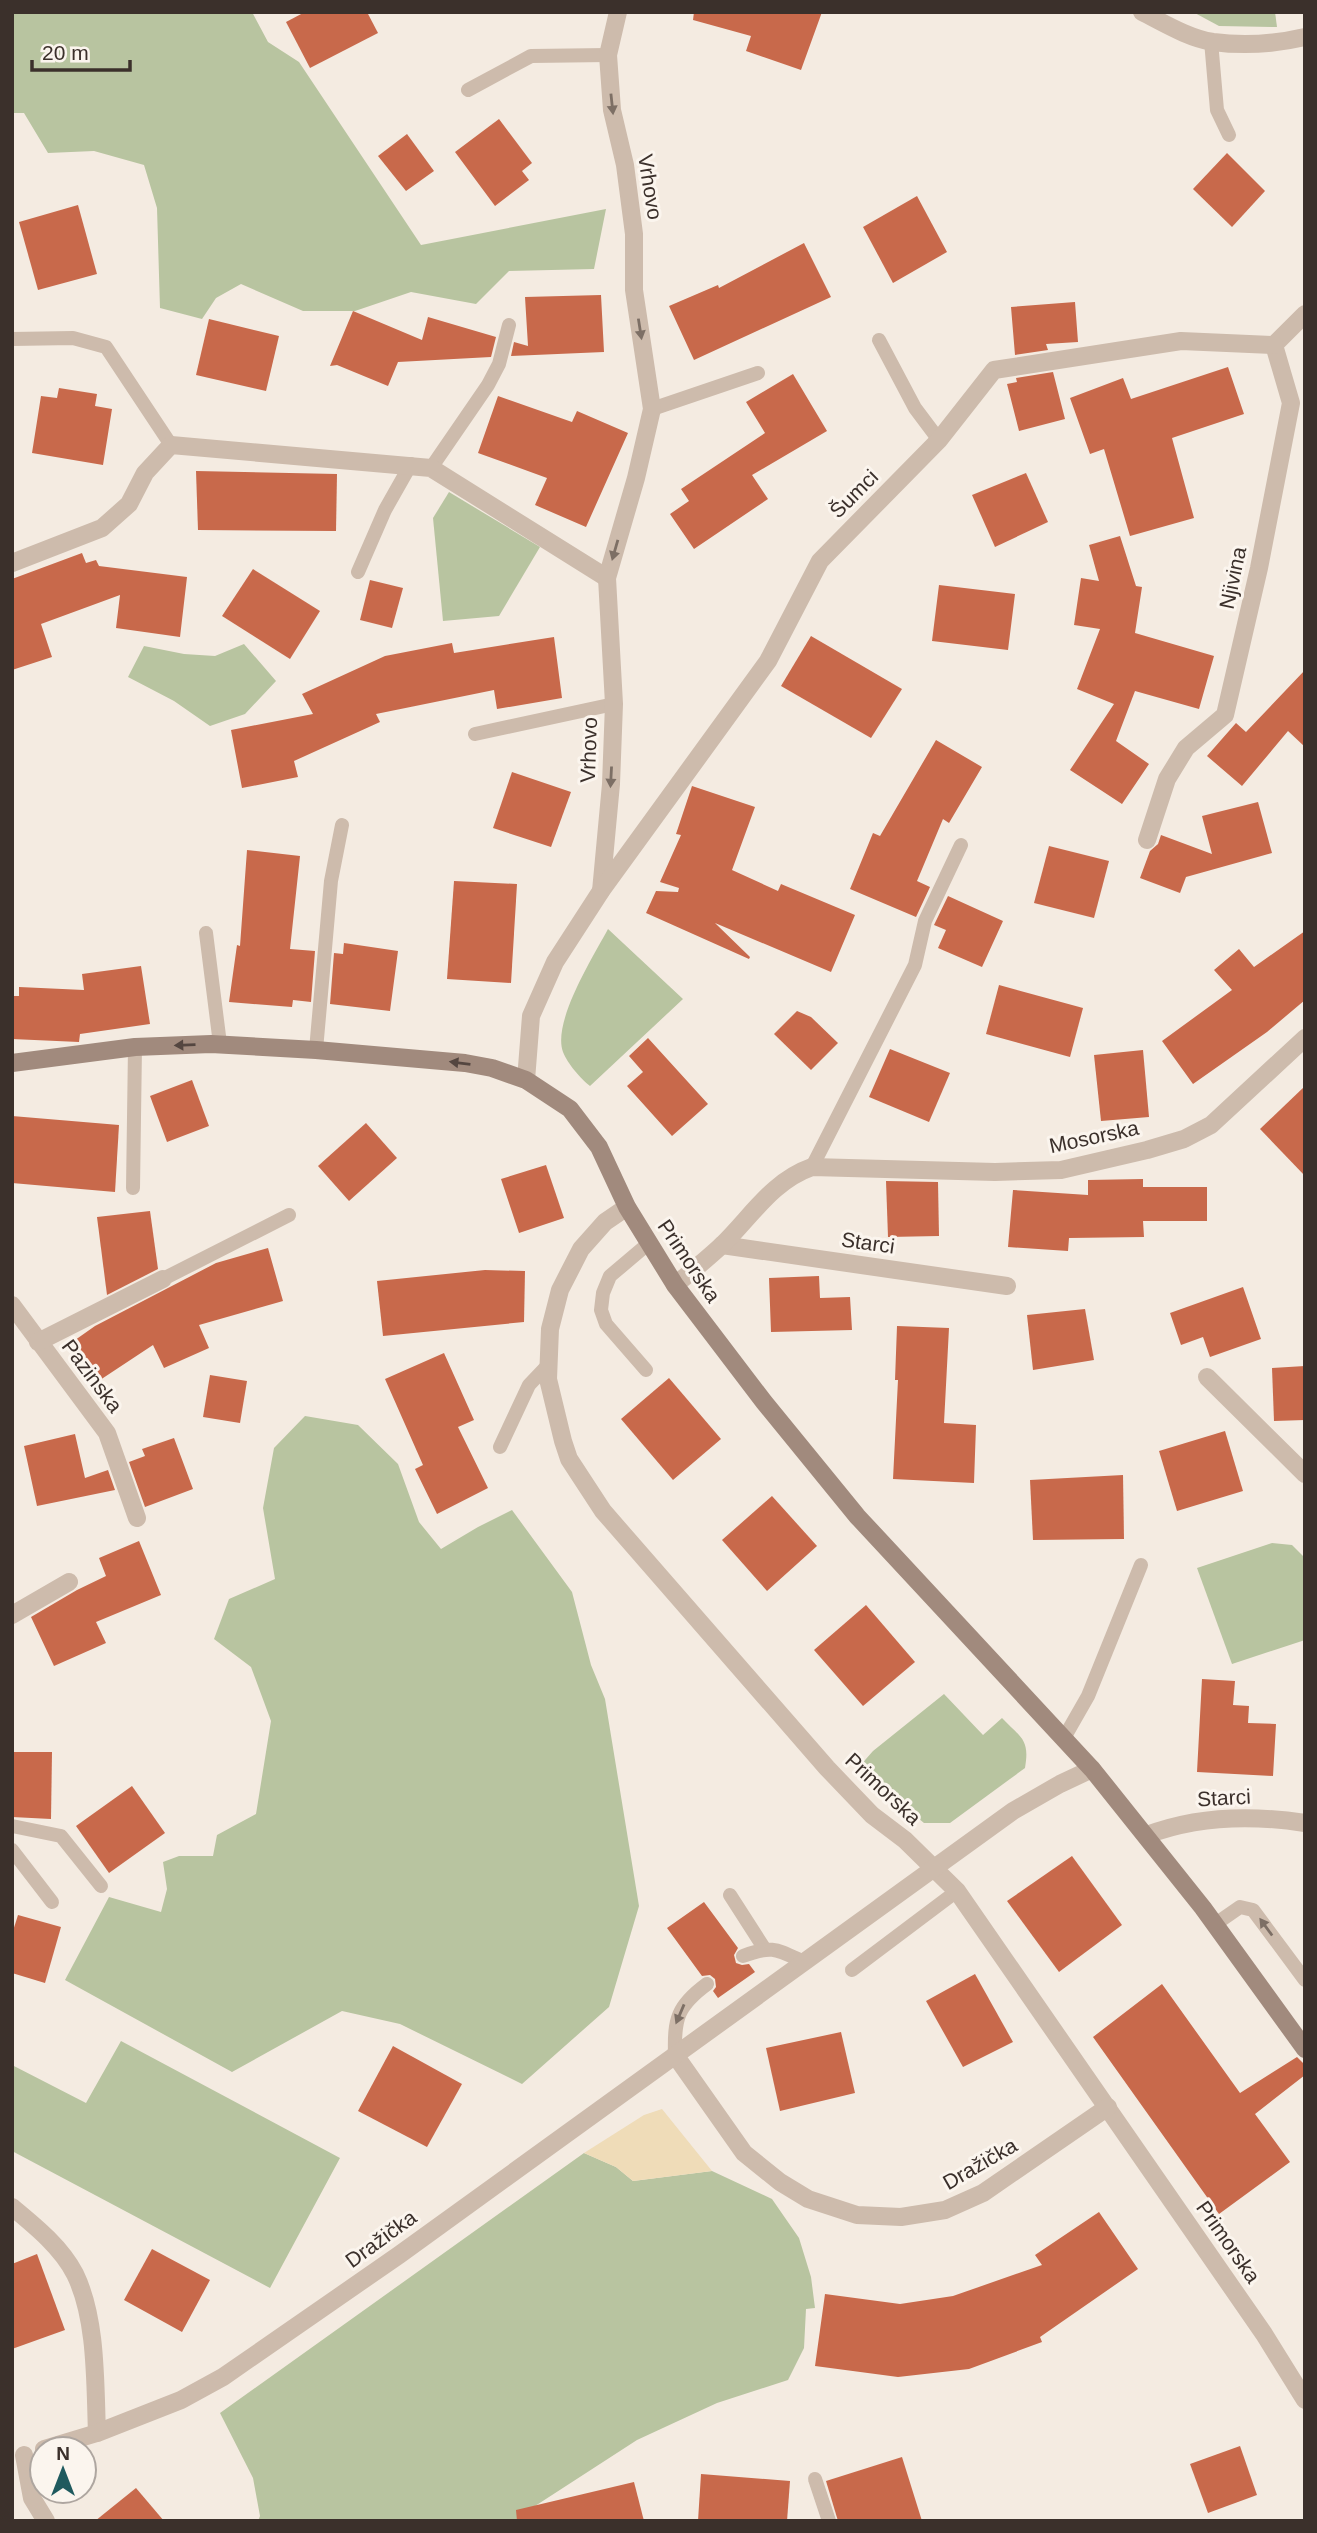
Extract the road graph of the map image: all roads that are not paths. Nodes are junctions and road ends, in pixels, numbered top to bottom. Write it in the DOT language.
graph roads {
  1 [pos="618,12"];
  2 [pos="1142,12"];
  3 [pos="1305,37"];
  4 [pos="1211,41"];
  5 [pos="608,55"];
  6 [pos="468,90"];
  7 [pos="1229,135"];
  8 [pos="1305,314"];
  9 [pos="509,325"];
  10 [pos="12,339"];
  11 [pos="879,340"];
  12 [pos="1274,345"];
  13 [pos="758,373"];
  14 [pos="652,409"];
  15 [pos="939,440"];
  16 [pos="170,444"];
  17 [pos="411,464"];
  18 [pos="431,468"];
  19 [pos="12,563"];
  20 [pos="358,572"];
  21 [pos="607,579"];
  22 [pos="614,704"];
  23 [pos="475,734"];
  24 [pos="342,825"];
  25 [pos="1147,840"];
  26 [pos="961,845"];
  27 [pos="601,891"];
  28 [pos="206,933"];
  29 [pos="1305,1038"];
  30 [pos="220,1044"];
  31 [pos="135,1047"];
  32 [pos="316,1050"];
  33 [pos="12,1063"];
  34 [pos="526,1080"];
  35 [pos="812,1167"];
  36 [pos="133,1188"];
  37 [pos="627,1207"];
  38 [pos="289,1215"];
  39 [pos="649,1244"];
  40 [pos="722,1245"];
  41 [pos="163,1279"];
  42 [pos="676,1285"];
  43 [pos="1007,1286"];
  44 [pos="12,1306"];
  45 [pos="38,1342"];
  46 [pos="549,1364"];
  47 [pos="646,1370"];
  48 [pos="1207,1377"];
  49 [pos="500,1447"];
  50 [pos="1305,1475"];
  51 [pos="137,1518"];
  52 [pos="1141,1565"];
  53 [pos="69,1582"];
  54 [pos="12,1615"];
  55 [pos="1064,1738"];
  56 [pos="1092,1769"];
  57 [pos="1305,1823"];
  58 [pos="12,1826"];
  59 [pos="1147,1835"];
  60 [pos="12,1850"];
  61 [pos="935,1867"];
  62 [pos="101,1886"];
  63 [pos="957,1891"];
  64 [pos="730,1895"];
  65 [pos="52,1902"];
  66 [pos="1214,1925"];
  67 [pos="764,1948"];
  68 [pos="743,1956"];
  69 [pos="804,1962"];
  70 [pos="852,1970"];
  71 [pos="1305,1980"];
  72 [pos="707,1984"];
  73 [pos="1305,2049"];
  74 [pos="676,2055"];
  75 [pos="1108,2107"];
  76 [pos="12,2207"];
  77 [pos="1305,2400"];
  78 [pos="97,2433"];
  79 [pos="90,2435"];
  80 [pos="18,2456"];
  81 [pos="815,2479"];
  82 [pos="46,2521"];
  83 [pos="829,2521"];
  1 -- 5 [label="street, Vrhovo"];
  2 -- 4 [label="street"];
  3 -- 4 [label="street"];
  4 -- 7 [label="lane"];
  5 -- 6 [label="lane"];
  5 -- 14 [label="street, Vrhovo, one-way"];
  8 -- 12 [label="street"];
  9 -- 18 [label="lane"];
  10 -- 16 [label="lane"];
  11 -- 15 [label="lane"];
  12 -- 15 [label="street, Šumci"];
  12 -- 25 [label="street, Njivina"];
  13 -- 14 [label="lane"];
  14 -- 21 [label="street, Vrhovo, one-way"];
  15 -- 27 [label="street, Šumci"];
  16 -- 17 [label="street"];
  16 -- 19 [label="street"];
  17 -- 18 [label="street"];
  17 -- 20 [label="lane"];
  18 -- 21 [label="street"];
  21 -- 22 [label="street, Vrhovo"];
  22 -- 23 [label="lane"];
  22 -- 27 [label="street, Vrhovo, one-way"];
  24 -- 32 [label="lane"];
  26 -- 35 [label="lane"];
  27 -- 34 [label="street, Vrhovo"];
  28 -- 30 [label="lane"];
  29 -- 35 [label="street, Mosorska"];
  30 -- 31 [label="street, Primorska, one-way"];
  30 -- 32 [label="street, Primorska"];
  31 -- 33 [label="street, Primorska"];
  31 -- 36 [label="lane"];
  34 -- 32 [label="street, Primorska, one-way"];
  34 -- 37 [label="street, Primorska"];
  35 -- 40 [label="street"];
  37 -- 39 [label="street, Primorska"];
  37 -- 46 [label="street, Primorska"];
  38 -- 41 [label="lane"];
  39 -- 42 [label="street, Primorska"];
  39 -- 47 [label="lane"];
  40 -- 42 [label="street"];
  40 -- 43 [label="street, Starci"];
  41 -- 45 [label="street, Pazinska"];
  42 -- 55 [label="street, Primorska"];
  44 -- 45 [label="street, Pazinska"];
  45 -- 51 [label="street, Pazinska"];
  46 -- 49 [label="lane"];
  46 -- 61 [label="street, Primorska"];
  48 -- 50 [label="street"];
  52 -- 55 [label="lane"];
  53 -- 54 [label="street"];
  55 -- 56 [label="street, Primorska"];
  56 -- 59 [label="street, Primorska"];
  56 -- 61 [label="street, Dražička"];
  57 -- 59 [label="street, Starci"];
  58 -- 62 [label="lane"];
  59 -- 66 [label="street, Primorska"];
  60 -- 65 [label="lane"];
  61 -- 63 [label="street, Primorska"];
  61 -- 69 [label="street, Dražička"];
  63 -- 70 [label="lane"];
  63 -- 75 [label="street, Primorska"];
  64 -- 67 [label="lane"];
  71 -- 66 [label="lane, one-way"];
  66 -- 73 [label="street, Primorska"];
  67 -- 68 [label="lane"];
  67 -- 69 [label="lane"];
  69 -- 74 [label="street, Dražička"];
  72 -- 74 [label="lane, one-way"];
  74 -- 75 [label="street, Dražička"];
  74 -- 78 [label="street, Dražička"];
  75 -- 77 [label="street, Primorska"];
  76 -- 78 [label="street"];
  78 -- 79 [label="street, Dražička"];
  80 -- 82 [label="street"];
  81 -- 83 [label="lane"];
}
